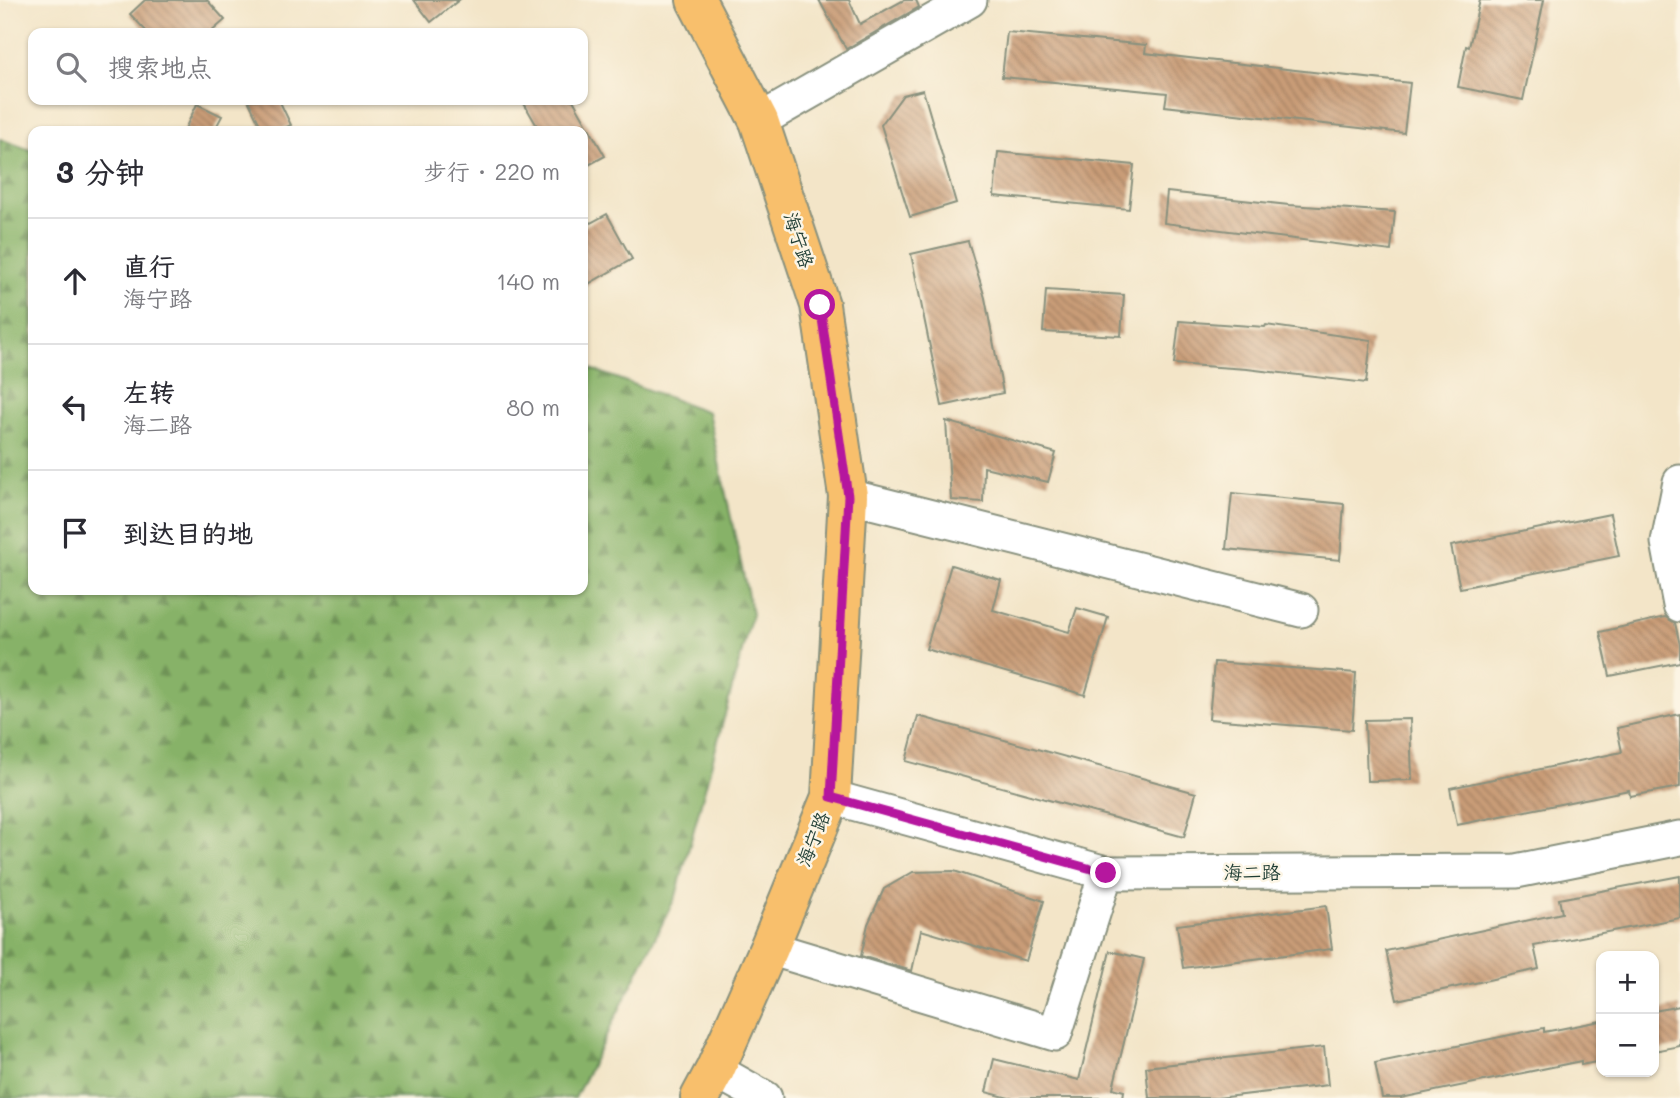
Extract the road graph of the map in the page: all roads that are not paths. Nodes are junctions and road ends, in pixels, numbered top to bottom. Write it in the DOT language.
graph roads {
  1 [pos="696,0"];
  2 [pos="970,0"];
  3 [pos="759,121"];
  4 [pos="1680,482"];
  5 [pos="848,496"];
  6 [pos="1680,605"];
  7 [pos="1301,610"];
  8 [pos="831,797"];
  9 [pos="1680,838"];
  10 [pos="1106,873"];
  11 [pos="769,948"];
  12 [pos="707,1084"];
  13 [pos="765,1098"];
  1 -- 3 [label="main road, 海宁路"];
  2 -- 3 [label="street"];
  3 -- 5 [label="main road, 海宁路"];
  4 -- 6 [label="street"];
  5 -- 7 [label="street"];
  5 -- 8 [label="main road, 海宁路"];
  8 -- 10 [label="street, 海二路"];
  8 -- 11 [label="main road, 海宁路"];
  9 -- 10 [label="street, 海二路"];
  10 -- 11 [label="street"];
  11 -- 12 [label="main road, 海宁路"];
  12 -- 13 [label="street"];
}
